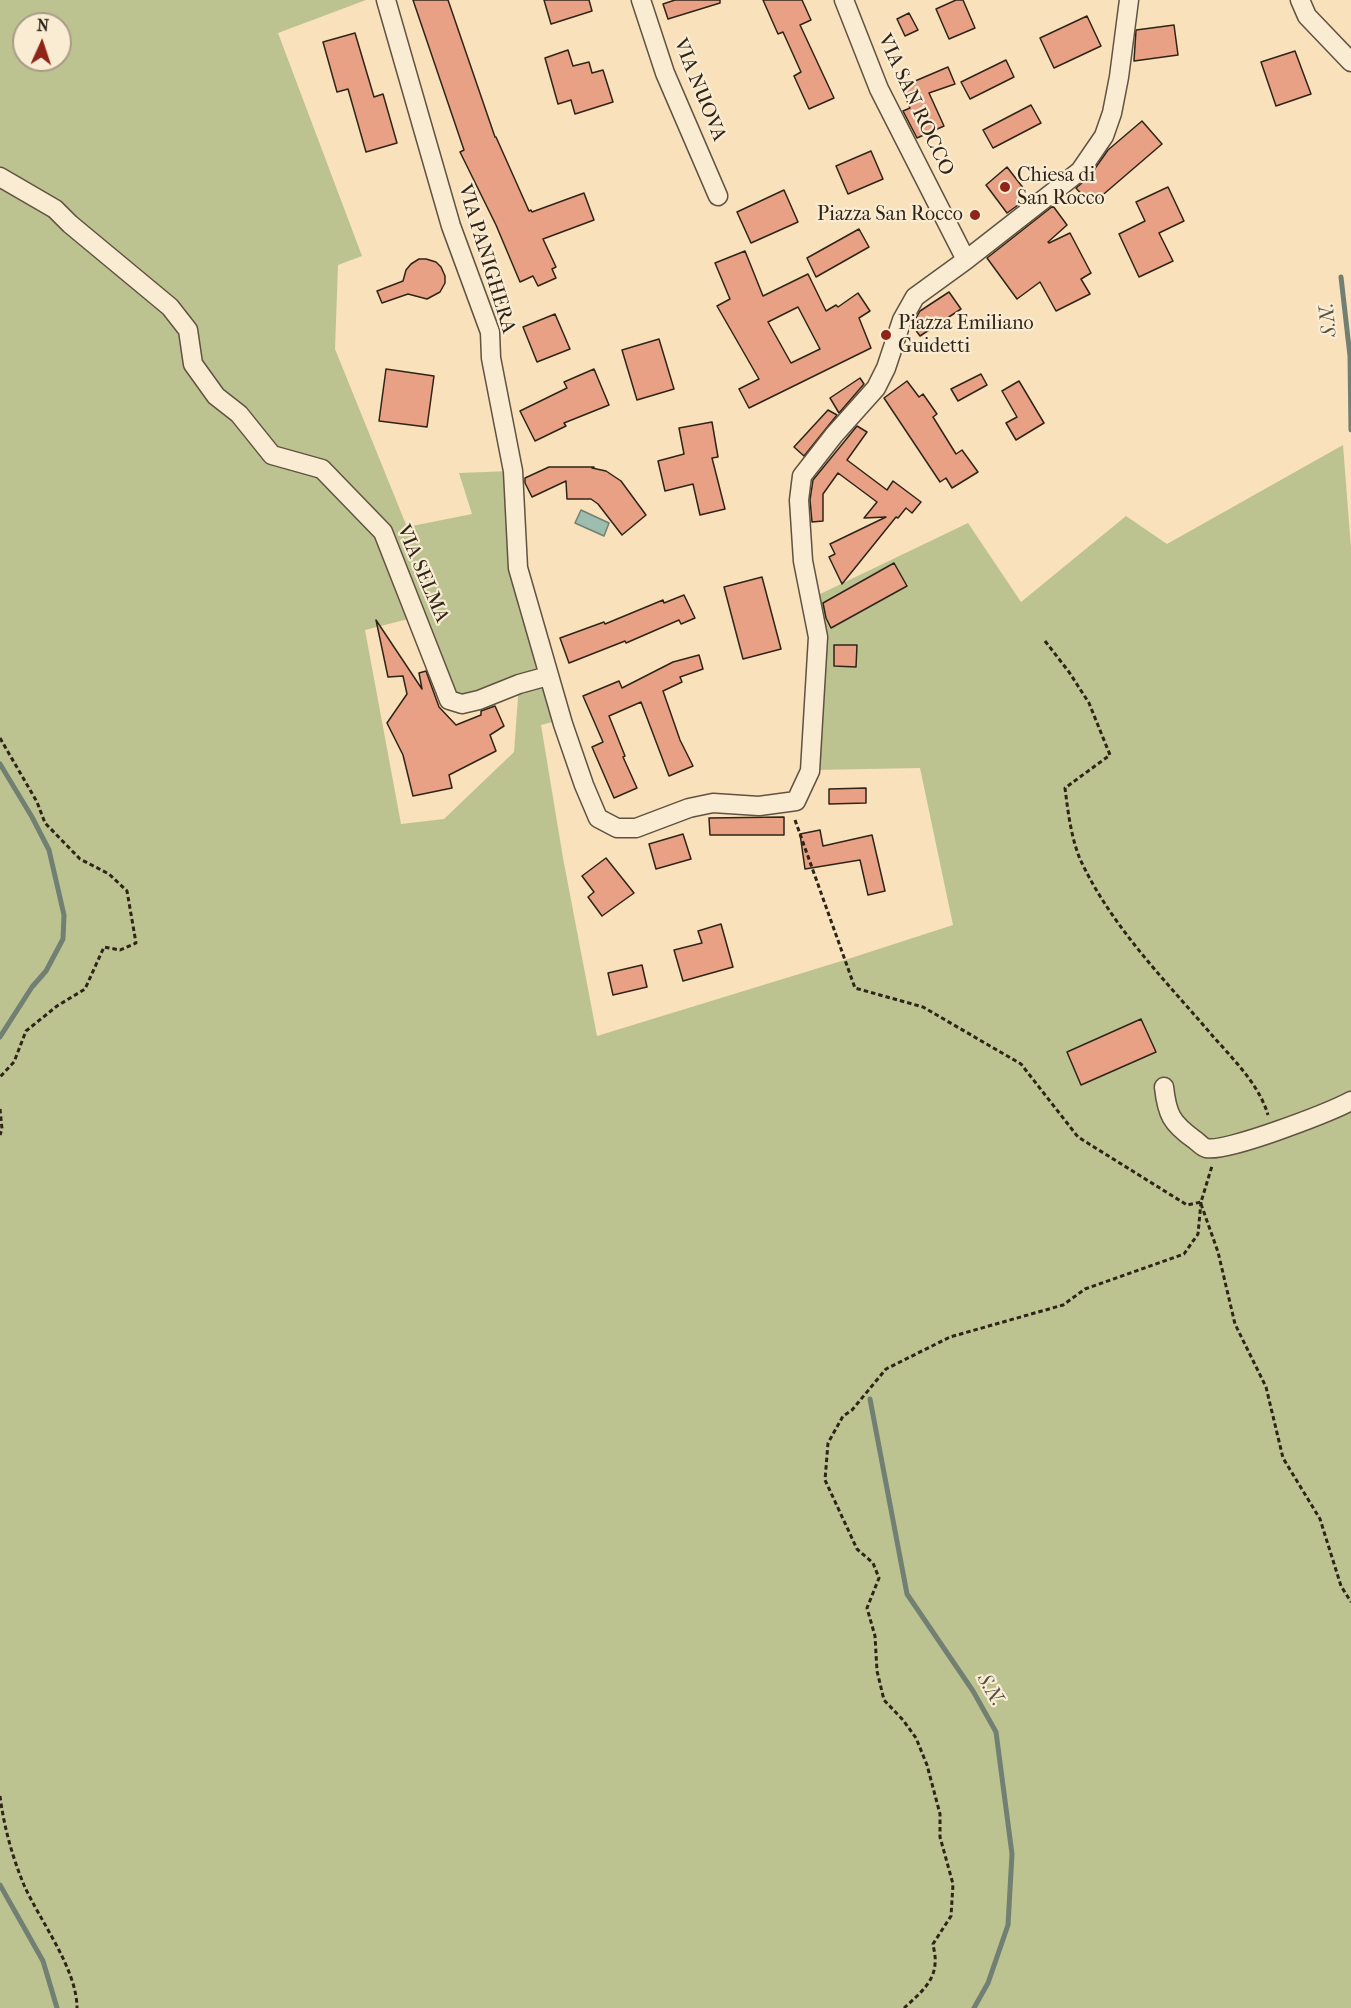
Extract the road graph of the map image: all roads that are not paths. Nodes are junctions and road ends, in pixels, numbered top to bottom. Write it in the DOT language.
graph roads {
  1 [pos="386,0"];
  2 [pos="641,0"];
  3 [pos="844,0"];
  4 [pos="1129,0"];
  5 [pos="1300,0"];
  6 [pos="1351,62"];
  7 [pos="0,177"];
  8 [pos="718,196"];
  9 [pos="966,260"];
  10 [pos="548,676"];
  11 [pos="1164,1087"];
  12 [pos="1351,1101"];
  1 -- 10 [label="street, VIA PANIGHERA"];
  2 -- 8 [label="street, VIA NUOVA"];
  3 -- 9 [label="street, VIA SAN ROCCO"];
  4 -- 9 [label="street"];
  5 -- 6 [label="street"];
  7 -- 10 [label="street, VIA SELMA"];
  9 -- 10 [label="street, VIA PANIGHERA"];
  11 -- 12 [label="street"];
}
